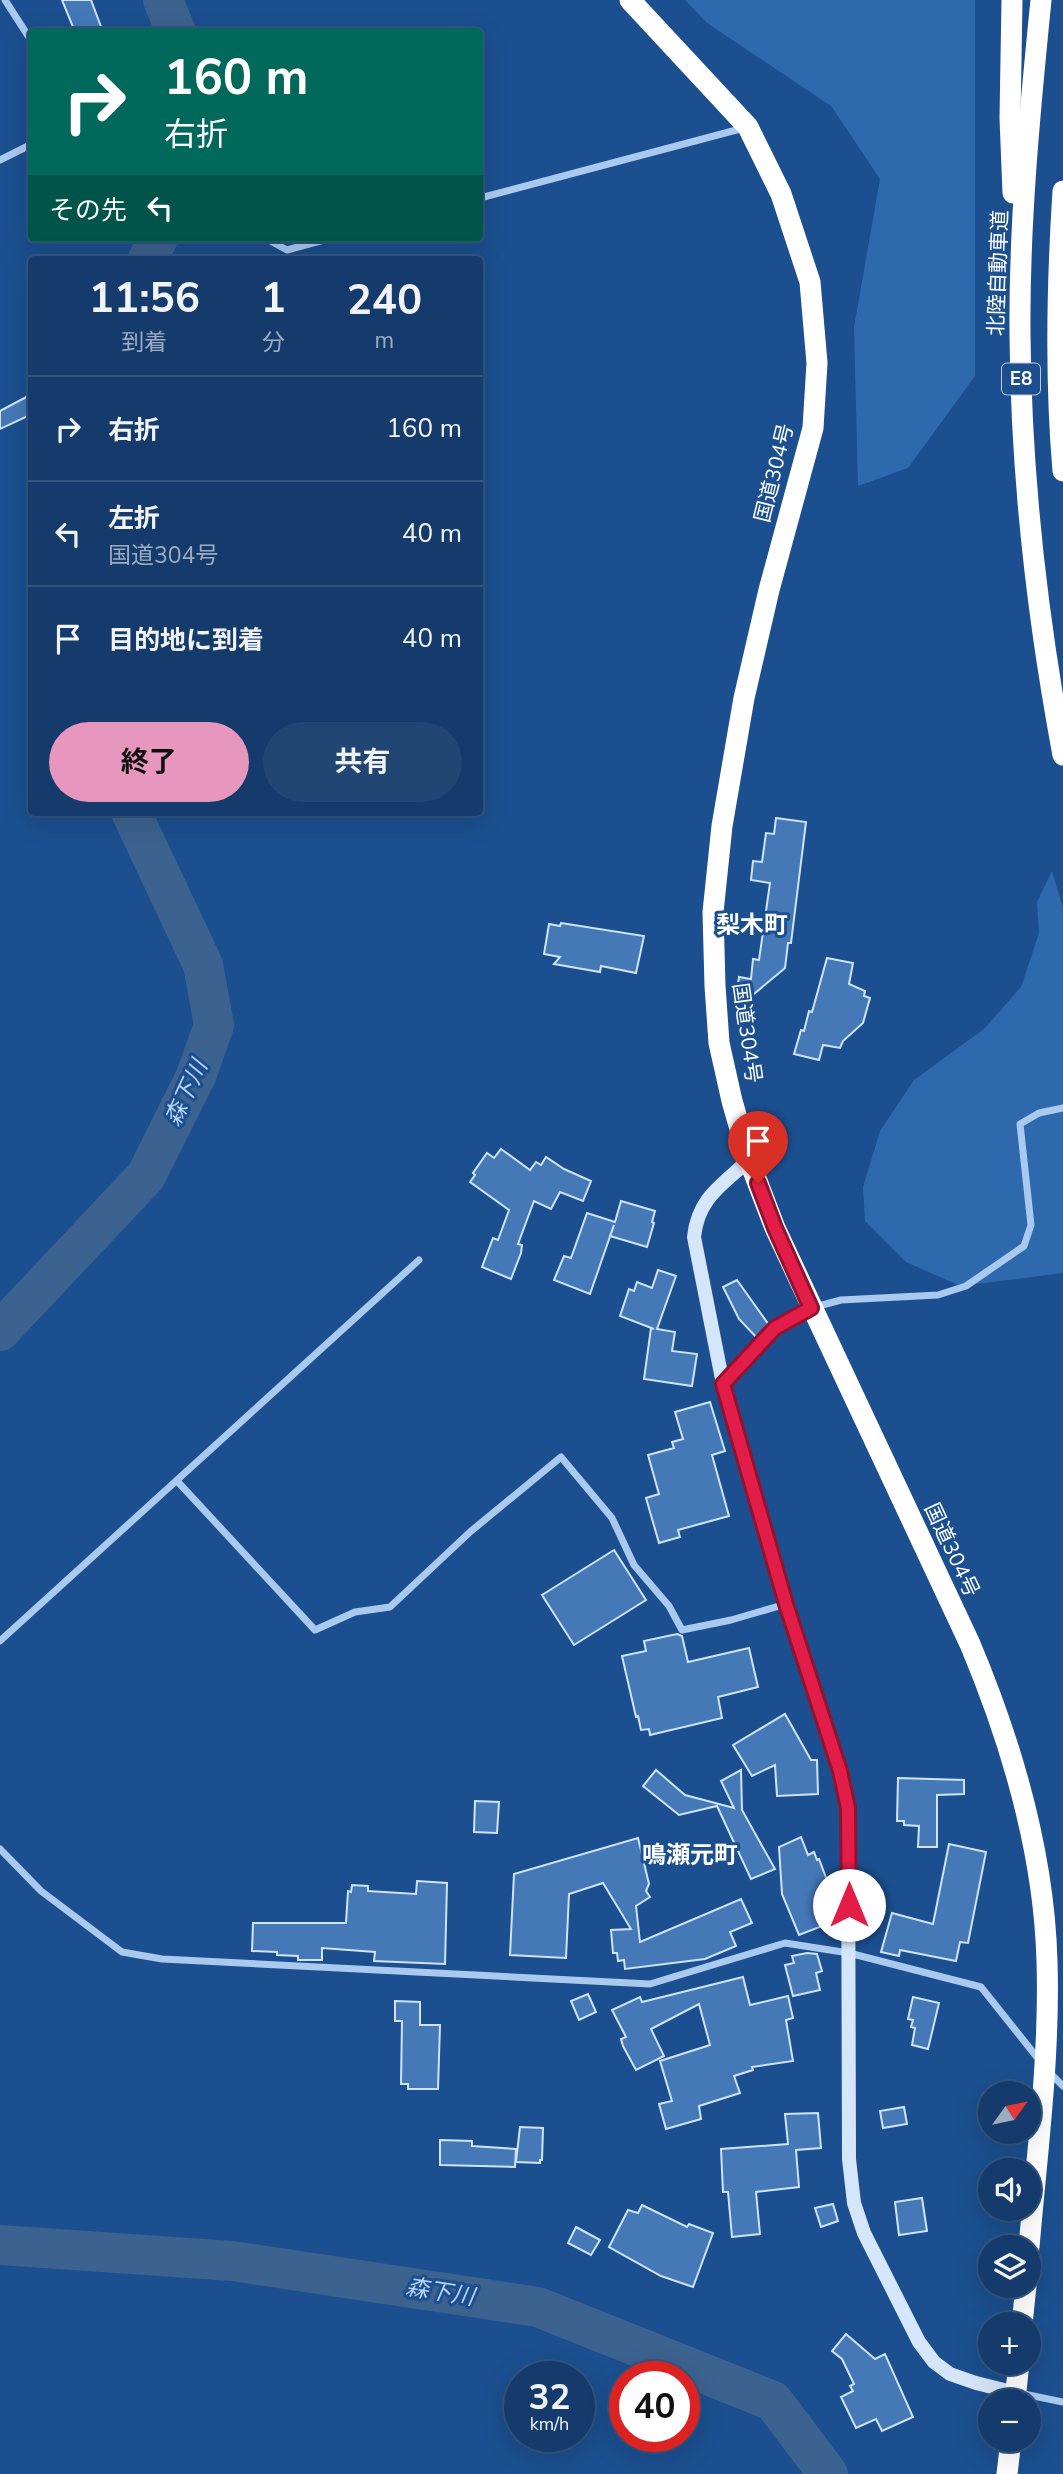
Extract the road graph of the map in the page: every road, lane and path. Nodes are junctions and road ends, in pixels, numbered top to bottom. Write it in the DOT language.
graph roads {
  1 [pos="5,0"];
  2 [pos="630,0"];
  3 [pos="1012,0"];
  4 [pos="1041,0"];
  5 [pos="28,36"];
  6 [pos="748,127"];
  7 [pos="28,146"];
  8 [pos="0,160"];
  9 [pos="1063,191"];
  10 [pos="483,197"];
  11 [pos="272,242"];
  12 [pos="316,242"];
  13 [pos="1020,332"];
  14 [pos="1063,471"];
  15 [pos="1063,755"];
  16 [pos="1063,1108"];
  17 [pos="749,1160"];
  18 [pos="419,1260"];
  19 [pos="811,1308"];
  20 [pos="723,1384"];
  21 [pos="178,1482"];
  22 [pos="786,1604"];
  23 [pos="0,1641"];
  24 [pos="0,1849"];
  25 [pos="849,1953"];
  26 [pos="1045,2068"];
  27 [pos="1063,2086"];
  28 [pos="1030,2235"];
  29 [pos="993,2389"];
  30 [pos="1041,2400"];
  31 [pos="1063,2402"];
  32 [pos="1010,2452"];
  33 [pos="1007,2474"];
  1 -- 5 [label="street"];
  2 -- 6 [label="highway, 国道304号"];
  3 -- 13 [label="highway"];
  4 -- 13 [label="highway, 北陸自動車道 / E8"];
  6 -- 10 [label="street"];
  6 -- 17 [label="highway, 国道304号"];
  7 -- 8 [label="street"];
  9 -- 14 [label="highway, E8"];
  11 -- 12 [label="street"];
  13 -- 15 [label="highway, 北陸自動車道 / E8"];
  16 -- 19 [label="street"];
  17 -- 19 [label="highway, 国道304号"];
  17 -- 20 [label="street"];
  18 -- 21 [label="street"];
  19 -- 20 [label="street"];
  19 -- 26 [label="highway, 国道304号"];
  20 -- 22 [label="street"];
  21 -- 22 [label="street"];
  21 -- 23 [label="street"];
  22 -- 25 [label="street"];
  24 -- 25 [label="street"];
  25 -- 26 [label="street"];
  25 -- 29 [label="street"];
  26 -- 27 [label="street"];
  26 -- 28 [label="highway, 国道304号"];
  30 -- 31 [label="street"];
  32 -- 33 [label="highway"];
}
